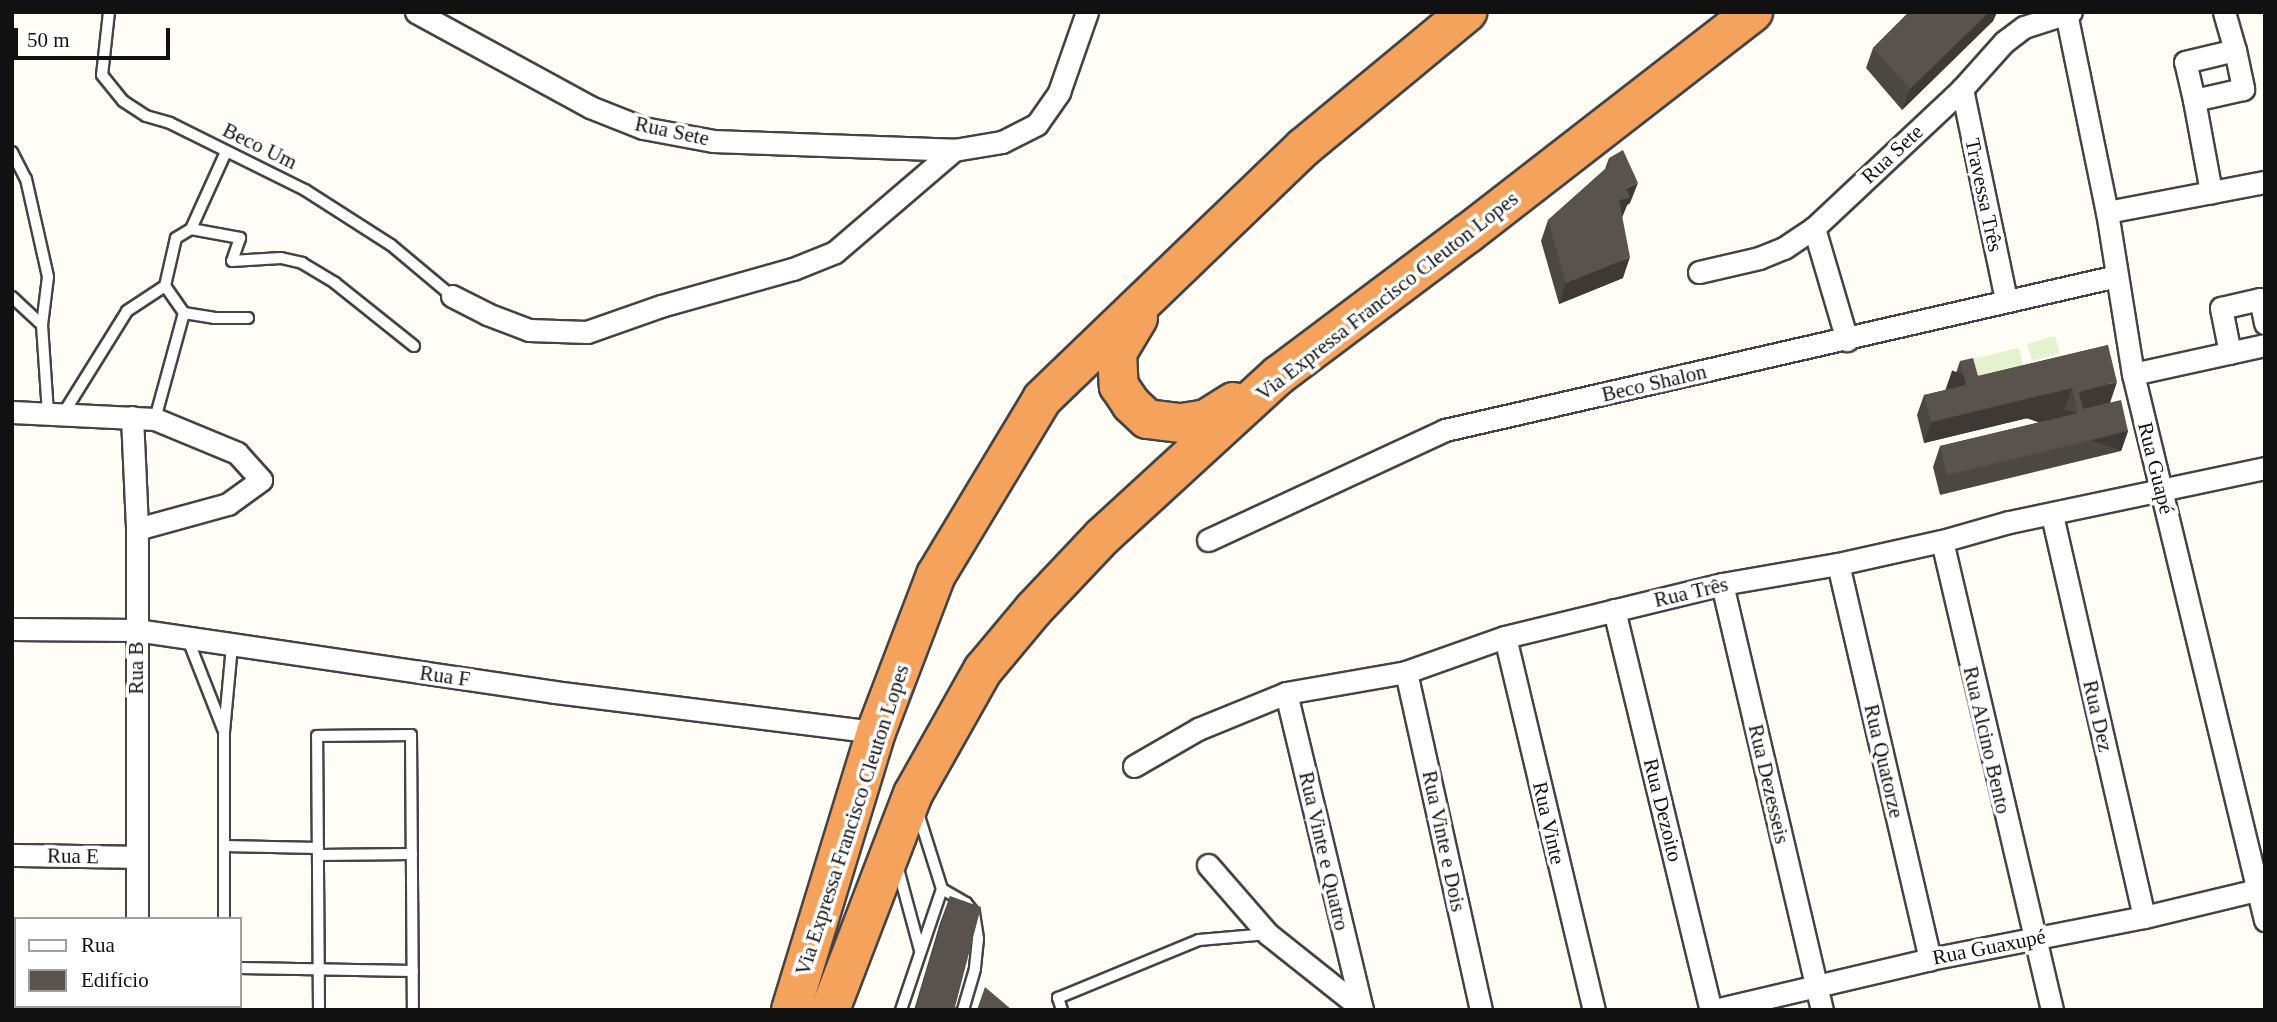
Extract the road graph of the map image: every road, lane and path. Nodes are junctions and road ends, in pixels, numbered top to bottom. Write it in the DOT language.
graph roads {
  1 [pos="109,12"];
  2 [pos="416,12"];
  3 [pos="1087,12"];
  4 [pos="1467,12"];
  5 [pos="1753,12"];
  6 [pos="2224,12"];
  7 [pos="2068,13"];
  8 [pos="2235,50"];
  9 [pos="1962,89"];
  10 [pos="2194,100"];
  11 [pos="954,150"];
  12 [pos="12,152"];
  13 [pos="226,152"];
  14 [pos="2265,182"];
  15 [pos="2211,192"];
  16 [pos="2107,212"];
  17 [pos="1814,228"];
  18 [pos="191,229"];
  19 [pos="1699,272"];
  20 [pos="2117,276"];
  21 [pos="165,286"];
  22 [pos="1153,292"];
  23 [pos="452,296"];
  24 [pos="12,297"];
  25 [pos="2262,298"];
  26 [pos="2006,300"];
  27 [pos="184,313"];
  28 [pos="248,318"];
  29 [pos="2265,323"];
  30 [pos="42,325"];
  31 [pos="1847,340"];
  32 [pos="414,345"];
  33 [pos="2265,345"];
  34 [pos="2230,353"];
  35 [pos="2133,374"];
  36 [pos="1279,375"];
  37 [pos="12,412"];
  38 [pos="55,414"];
  39 [pos="132,417"];
  40 [pos="155,419"];
  41 [pos="2265,468"];
  42 [pos="2161,491"];
  43 [pos="2052,515"];
  44 [pos="137,529"];
  45 [pos="1208,540"];
  46 [pos="1942,541"];
  47 [pos="1838,564"];
  48 [pos="1722,584"];
  49 [pos="1614,610"];
  50 [pos="12,629"];
  51 [pos="136,630"];
  52 [pos="1505,637"];
  53 [pos="187,638"];
  54 [pos="232,645"];
  55 [pos="1406,672"];
  56 [pos="1286,693"];
  57 [pos="224,732"];
  58 [pos="876,733"];
  59 [pos="1134,766"];
  60 [pos="913,794"];
  61 [pos="224,846"];
  62 [pos="892,846"];
  63 [pos="318,851"];
  64 [pos="412,853"];
  65 [pos="12,855"];
  66 [pos="135,857"];
  67 [pos="1208,865"];
  68 [pos="942,888"];
  69 [pos="2261,889"];
  70 [pos="137,917"];
  71 [pos="224,917"];
  72 [pos="2144,917"];
  73 [pos="2265,920"];
  74 [pos="1268,934"];
  75 [pos="2036,939"];
  76 [pos="920,950"];
  77 [pos="1930,959"];
  78 [pos="242,968"];
  79 [pos="319,969"];
  80 [pos="413,971"];
  81 [pos="1816,985"];
  82 [pos="790,1007"];
  83 [pos="1361,1009"];
  84 [pos="319,1010"];
  85 [pos="413,1010"];
  86 [pos="830,1010"];
  87 [pos="901,1010"];
  88 [pos="963,1010"];
  89 [pos="1062,1010"];
  90 [pos="1481,1010"];
  91 [pos="1594,1010"];
  92 [pos="1713,1010"];
  93 [pos="1822,1010"];
  94 [pos="2052,1010"];
  1 -- 13 [label="lane, Beco Um"];
  2 -- 11 [label="street, Rua Sete"];
  3 -- 11 [label="street, Rua Sete"];
  4 -- 22 [label="highway, Via Expressa Francisco Cleuton Lopes"];
  5 -- 36 [label="highway, Via Expressa Francisco Cleuton Lopes"];
  6 -- 8 [label="street"];
  7 -- 9 [label="street, Rua Sete"];
  7 -- 16 [label="street, Rua Guapé"];
  8 -- 10 [label="street"];
  8 -- 10 [label="street"];
  9 -- 17 [label="street, Rua Sete"];
  9 -- 26 [label="street, Travessa Três"];
  10 -- 15 [label="street"];
  11 -- 23 [label="street"];
  12 -- 30 [label="lane"];
  13 -- 18 [label="lane"];
  13 -- 23 [label="lane, Beco Um"];
  14 -- 15 [label="street"];
  15 -- 16 [label="street"];
  16 -- 20 [label="street, Rua Guapé"];
  17 -- 19 [label="street, Rua Sete"];
  17 -- 31 [label="street"];
  18 -- 21 [label="lane"];
  18 -- 32 [label="lane"];
  20 -- 26 [label="street, Beco Shalon"];
  20 -- 35 [label="street, Rua Guapé"];
  21 -- 27 [label="lane"];
  21 -- 38 [label="lane"];
  22 -- 36 [label="highway"];
  22 -- 58 [label="highway, Via Expressa Francisco Cleuton Lopes"];
  24 -- 30 [label="lane"];
  25 -- 29 [label="street"];
  25 -- 34 [label="street"];
  26 -- 31 [label="street, Beco Shalon"];
  27 -- 28 [label="lane"];
  27 -- 40 [label="lane"];
  30 -- 38 [label="lane"];
  31 -- 45 [label="street, Beco Shalon"];
  33 -- 34 [label="street"];
  34 -- 35 [label="street"];
  35 -- 42 [label="street, Rua Guapé"];
  36 -- 60 [label="highway, Via Expressa Francisco Cleuton Lopes"];
  37 -- 38 [label="street"];
  38 -- 39 [label="street"];
  39 -- 40 [label="street"];
  39 -- 44 [label="street, Rua B"];
  40 -- 44 [label="street"];
  41 -- 42 [label="street, Rua Três"];
  42 -- 43 [label="street, Rua Três"];
  42 -- 69 [label="street, Rua Guapé"];
  43 -- 46 [label="street, Rua Três"];
  43 -- 72 [label="street, Rua Dez"];
  44 -- 51 [label="street, Rua B"];
  46 -- 47 [label="street, Rua Três"];
  46 -- 75 [label="street, Rua Alcino Bento"];
  47 -- 48 [label="street, Rua Três"];
  47 -- 77 [label="street, Rua Quatorze"];
  48 -- 49 [label="street, Rua Três"];
  48 -- 81 [label="street, Rua Dezesseis"];
  49 -- 52 [label="street, Rua Três"];
  49 -- 92 [label="street, Rua Dezoito"];
  50 -- 51 [label="street, Rua F"];
  51 -- 53 [label="street, Rua F"];
  51 -- 66 [label="street, Rua B"];
  52 -- 55 [label="street, Rua Três"];
  52 -- 91 [label="street, Rua Vinte"];
  53 -- 54 [label="street, Rua F"];
  53 -- 57 [label="lane"];
  54 -- 57 [label="lane"];
  54 -- 58 [label="street, Rua F"];
  55 -- 56 [label="street, Rua Três"];
  55 -- 90 [label="street, Rua Vinte e Dois"];
  56 -- 59 [label="street, Rua Três"];
  56 -- 83 [label="street, Rua Vinte e Quatro"];
  57 -- 61 [label="lane"];
  58 -- 82 [label="highway, Via Expressa Francisco Cleuton Lopes"];
  60 -- 62 [label="highway, Via Expressa Francisco Cleuton Lopes"];
  60 -- 68 [label="lane"];
  61 -- 63 [label="lane"];
  61 -- 71 [label="lane"];
  62 -- 76 [label="lane"];
  62 -- 86 [label="highway, Via Expressa Francisco Cleuton Lopes"];
  63 -- 64 [label="lane"];
  63 -- 64 [label="lane"];
  63 -- 79 [label="lane"];
  64 -- 80 [label="lane"];
  65 -- 66 [label="street, Rua E"];
  66 -- 70 [label="street, Rua B"];
  67 -- 74 [label="street"];
  68 -- 76 [label="lane"];
  68 -- 88 [label="lane"];
  69 -- 72 [label="street, Rua Guaxupé"];
  69 -- 73 [label="street, Rua Guapé"];
  72 -- 75 [label="street, Rua Guaxupé"];
  74 -- 83 [label="street"];
  74 -- 89 [label="lane"];
  75 -- 77 [label="street, Rua Guaxupé"];
  75 -- 94 [label="street, Rua Alcino Bento"];
  76 -- 87 [label="lane"];
  77 -- 81 [label="street, Rua Guaxupé"];
  78 -- 79 [label="lane"];
  79 -- 80 [label="lane"];
  79 -- 84 [label="lane"];
  80 -- 85 [label="lane"];
  81 -- 92 [label="street, Rua Guaxupé"];
  81 -- 93 [label="street, Rua Dezesseis"];
}
